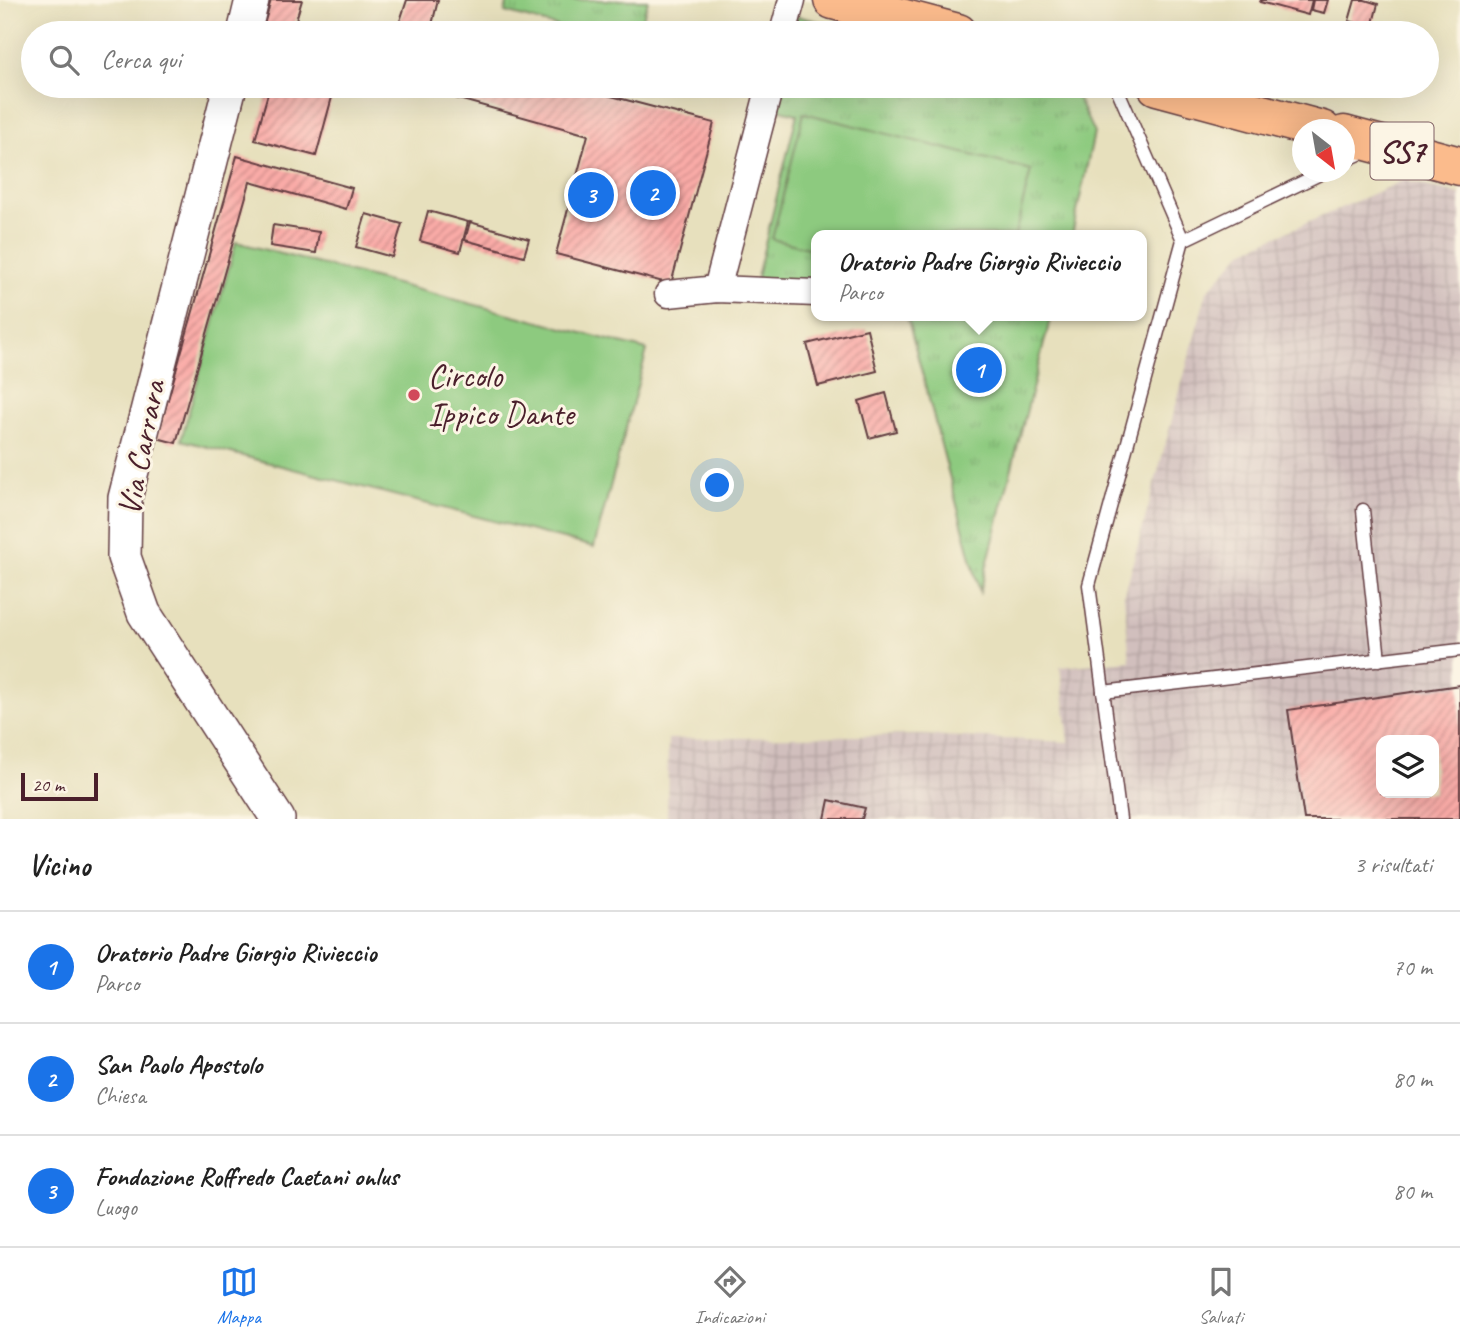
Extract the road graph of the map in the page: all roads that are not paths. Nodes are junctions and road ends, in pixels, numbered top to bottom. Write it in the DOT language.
graph roads {
  1 [pos="252,0"];
  2 [pos="792,0"];
  3 [pos="833,0"];
  4 [pos="246,21"];
  5 [pos="786,21"];
  6 [pos="913,21"];
  7 [pos="227,98"];
  8 [pos="766,98"];
  9 [pos="1121,98"];
  10 [pos="1202,98"];
  11 [pos="1292,122"];
  12 [pos="1362,140"];
  13 [pos="1460,166"];
  14 [pos="1303,182"];
  15 [pos="1183,240"];
  16 [pos="717,289"];
  17 [pos="811,293"];
  18 [pos="668,294"];
  19 [pos="1363,510"];
  20 [pos="1460,650"];
  21 [pos="1379,660"];
  22 [pos="1103,692"];
  23 [pos="278,819"];
  24 [pos="1120,819"];
  1 -- 4 [label="street"];
  2 -- 5 [label="street"];
  3 -- 6 [label="main road"];
  7 -- 23 [label="street, Via Carrara"];
  8 -- 16 [label="street"];
  9 -- 15 [label="lane"];
  10 -- 11 [label="main road, SS7"];
  12 -- 13 [label="main road, SS7"];
  14 -- 15 [label="lane"];
  15 -- 22 [label="lane"];
  16 -- 17 [label="street"];
  16 -- 18 [label="street"];
  19 -- 21 [label="lane"];
  20 -- 21 [label="lane"];
  21 -- 22 [label="lane"];
  22 -- 24 [label="lane"];
}
